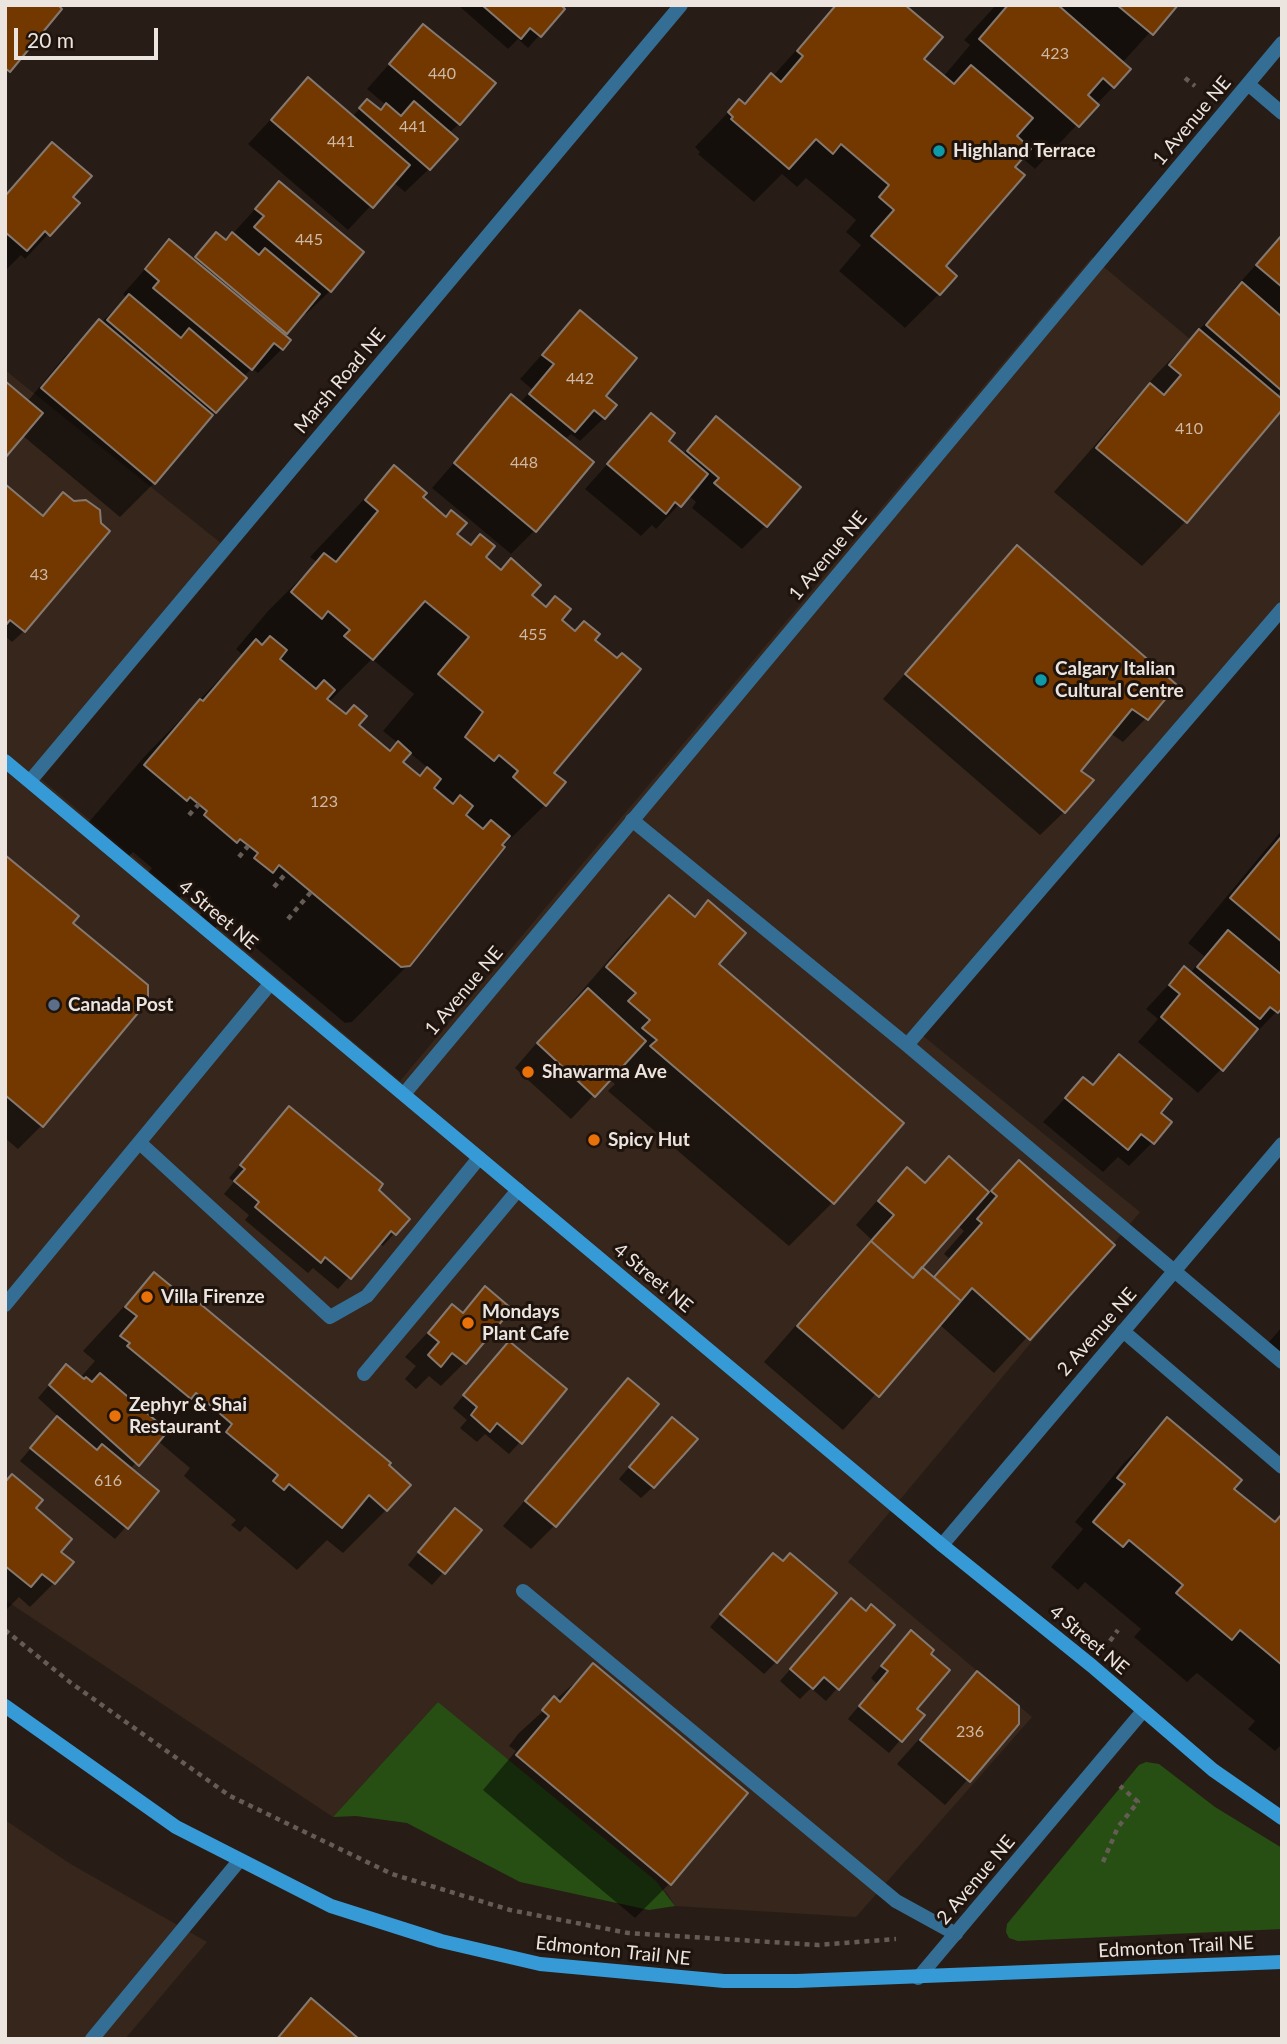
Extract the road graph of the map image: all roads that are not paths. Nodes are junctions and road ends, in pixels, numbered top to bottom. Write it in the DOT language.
graph roads {
  1 [pos="681,5"];
  2 [pos="1282,43"];
  3 [pos="1248,84"];
  4 [pos="1282,113"];
  5 [pos="1282,609"];
  6 [pos="5,761"];
  7 [pos="30,781"];
  8 [pos="632,820"];
  9 [pos="270,984"];
  10 [pos="907,1045"];
  11 [pos="404,1094"];
  12 [pos="141,1144"];
  13 [pos="1282,1144"];
  14 [pos="479,1158"];
  15 [pos="518,1190"];
  16 [pos="1175,1270"];
  17 [pos="5,1306"];
  18 [pos="1124,1331"];
  19 [pos="1282,1362"];
  20 [pos="364,1374"];
  21 [pos="1282,1467"];
  22 [pos="942,1545"];
  23 [pos="523,1591"];
  24 [pos="5,1706"];
  25 [pos="1143,1711"];
  26 [pos="1282,1818"];
  27 [pos="239,1861"];
  28 [pos="956,1934"];
  29 [pos="1282,1962"];
  30 [pos="918,1978"];
  31 [pos="92,2039"];
  1 -- 7 [label="street, Marsh Road NE"];
  2 -- 3 [label="street, 1 Avenue NE"];
  3 -- 4 [label="street"];
  3 -- 8 [label="street, 1 Avenue NE"];
  5 -- 10 [label="street"];
  6 -- 7 [label="main road, 4 Street NE"];
  7 -- 9 [label="main road, 4 Street NE"];
  8 -- 10 [label="street"];
  8 -- 11 [label="street, 1 Avenue NE"];
  9 -- 11 [label="main road, 4 Street NE"];
  9 -- 12 [label="street"];
  10 -- 16 [label="street"];
  11 -- 14 [label="main road, 4 Street NE"];
  12 -- 14 [label="street"];
  12 -- 17 [label="street"];
  13 -- 16 [label="street, 2 Avenue NE"];
  14 -- 15 [label="main road, 4 Street NE"];
  15 -- 20 [label="street"];
  15 -- 22 [label="main road, 4 Street NE"];
  16 -- 18 [label="street, 2 Avenue NE"];
  16 -- 19 [label="street"];
  18 -- 21 [label="street"];
  18 -- 22 [label="street, 2 Avenue NE"];
  22 -- 25 [label="main road, 4 Street NE"];
  23 -- 28 [label="street"];
  24 -- 27 [label="main road, Edmonton Trail NE"];
  25 -- 26 [label="main road, 4 Street NE"];
  25 -- 28 [label="street, 2 Avenue NE"];
  27 -- 30 [label="main road, Edmonton Trail NE"];
  27 -- 31 [label="street"];
  28 -- 30 [label="street, 2 Avenue NE"];
  29 -- 30 [label="main road, Edmonton Trail NE"];
}
